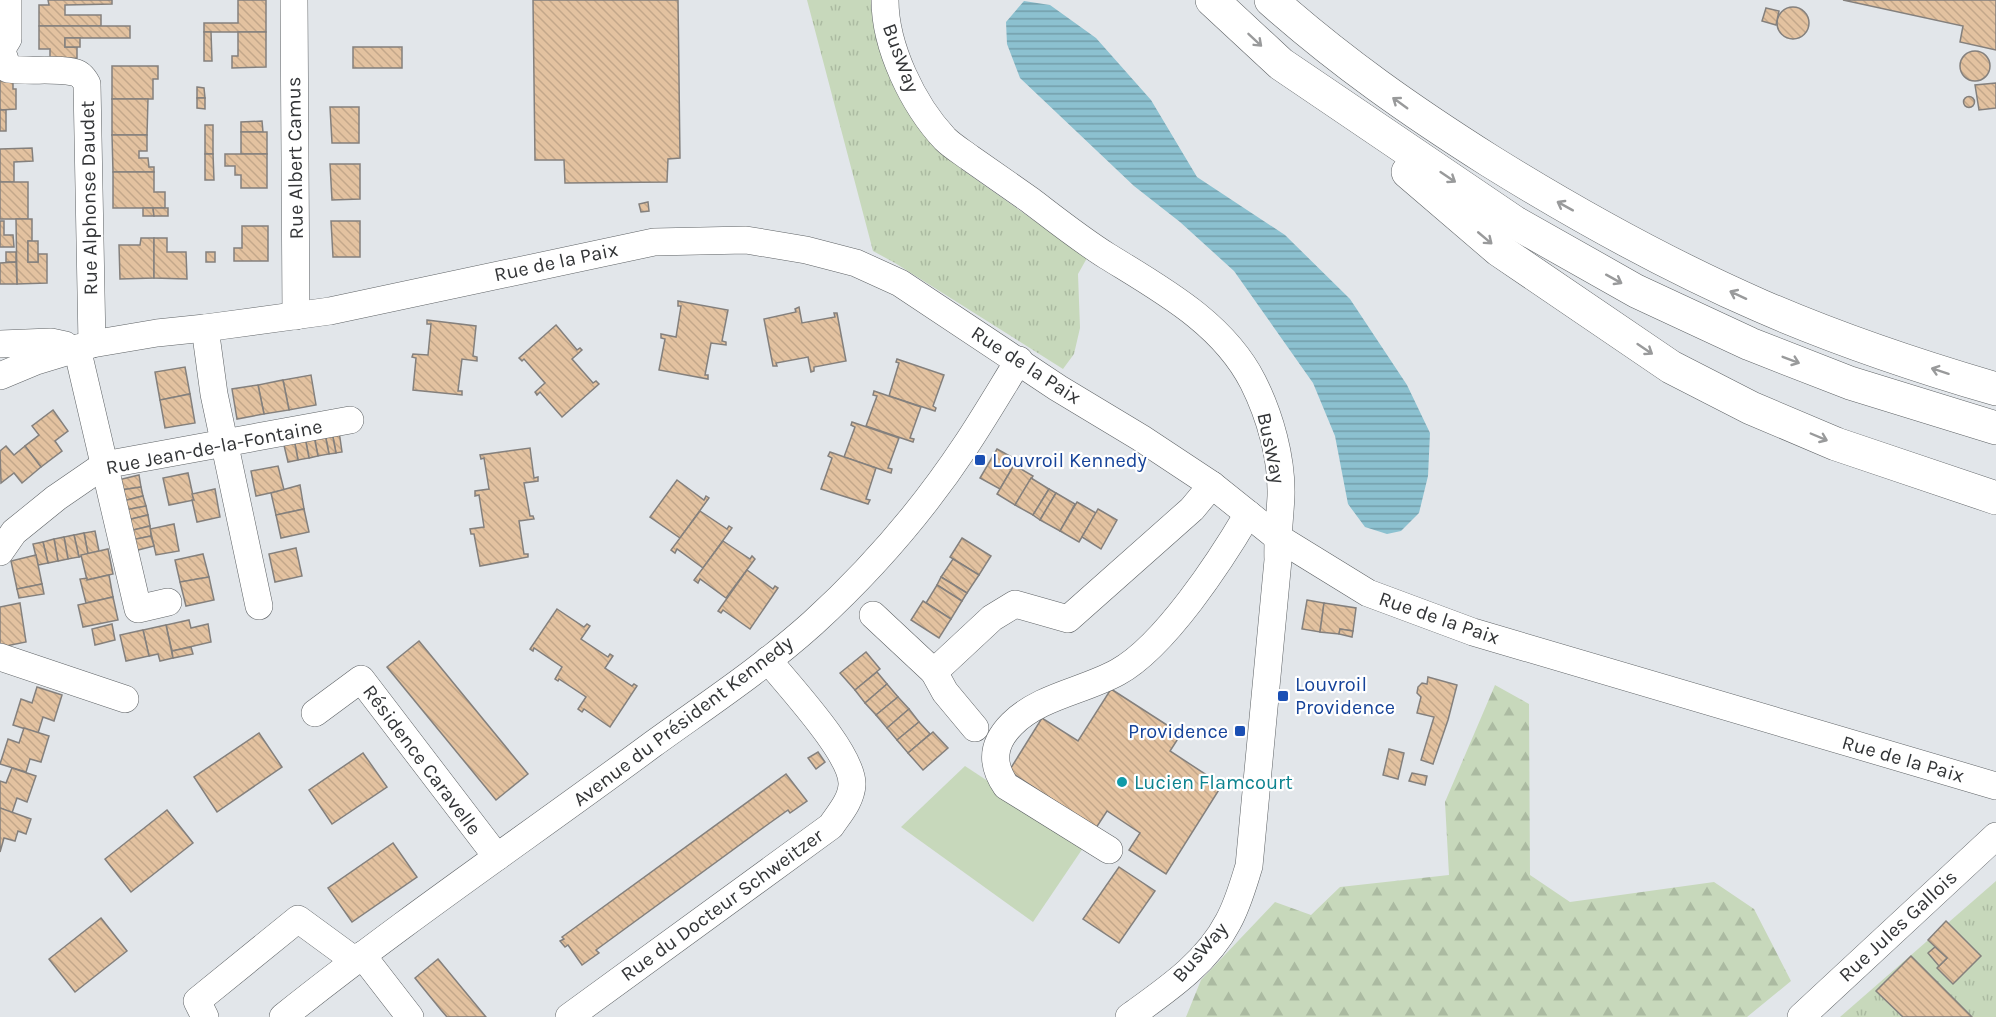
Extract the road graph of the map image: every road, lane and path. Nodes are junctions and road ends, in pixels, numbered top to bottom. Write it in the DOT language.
graph roads {
  1 [pos="8,0"];
  2 [pos="294,0"];
  3 [pos="885,0"];
  4 [pos="1212,0"];
  5 [pos="1271,0"];
  6 [pos="1,51"];
  7 [pos="1281,64"];
  8 [pos="296,316"];
  9 [pos="205,328"];
  10 [pos="4,342"];
  11 [pos="85,346"];
  12 [pos="1019,360"];
  13 [pos="0,376"];
  14 [pos="1996,389"];
  15 [pos="350,420"];
  16 [pos="1996,428"];
  17 [pos="224,443"];
  18 [pos="104,465"];
  19 [pos="1212,485"];
  20 [pos="1996,498"];
  21 [pos="1248,514"];
  22 [pos="1277,537"];
  23 [pos="0,552"];
  24 [pos="168,602"];
  25 [pos="259,606"];
  26 [pos="873,615"];
  27 [pos="0,657"];
  28 [pos="768,660"];
  29 [pos="934,672"];
  30 [pos="125,699"];
  31 [pos="315,713"];
  32 [pos="975,728"];
  33 [pos="1996,786"];
  34 [pos="1996,836"];
  35 [pos="1109,850"];
  36 [pos="497,857"];
  37 [pos="358,957"];
  38 [pos="206,1017"];
  39 [pos="282,1017"];
  40 [pos="410,1017"];
  41 [pos="569,1017"];
  42 [pos="1129,1017"];
  43 [pos="1800,1017"];
  1 -- 6 [label="street"];
  2 -- 8 [label="street, Rue Albert Camus"];
  3 -- 22 [label="street, BusWay"];
  4 -- 7 [label="highway, one-way"];
  14 -- 5 [label="highway, one-way"];
  6 -- 11 [label="street, Rue Alphonse Daudet"];
  7 -- 16 [label="highway, one-way"];
  7 -- 20 [label="highway, one-way"];
  8 -- 9 [label="street, Rue de la Paix"];
  8 -- 12 [label="street, Rue de la Paix"];
  9 -- 11 [label="street, Rue de la Paix"];
  9 -- 17 [label="street"];
  10 -- 11 [label="street, Rue de la Paix"];
  11 -- 13 [label="street"];
  11 -- 18 [label="street"];
  12 -- 19 [label="street, Rue de la Paix"];
  12 -- 28 [label="street, Avenue du Président Kennedy"];
  15 -- 17 [label="street, Rue Jean-de-la-Fontaine"];
  17 -- 18 [label="street, Rue Jean-de-la-Fontaine"];
  17 -- 25 [label="street"];
  18 -- 23 [label="street, Rue Jean-de-la-Fontaine"];
  18 -- 24 [label="street"];
  19 -- 21 [label="street, Rue de la Paix"];
  19 -- 29 [label="street"];
  21 -- 22 [label="street, Rue de la Paix"];
  21 -- 35 [label="street"];
  22 -- 33 [label="street, Rue de la Paix"];
  22 -- 42 [label="street, BusWay"];
  26 -- 29 [label="street"];
  27 -- 30 [label="street"];
  28 -- 36 [label="street, Avenue du Président Kennedy"];
  28 -- 41 [label="street, Rue du Docteur Schweitzer"];
  29 -- 32 [label="street"];
  31 -- 36 [label="street, Résidence Caravelle"];
  34 -- 43 [label="street, Rue Jules Gallois"];
  36 -- 37 [label="street, Avenue du Président Kennedy"];
  37 -- 38 [label="street"];
  37 -- 39 [label="street, Avenue du Président Kennedy"];
  37 -- 40 [label="street"];
}
